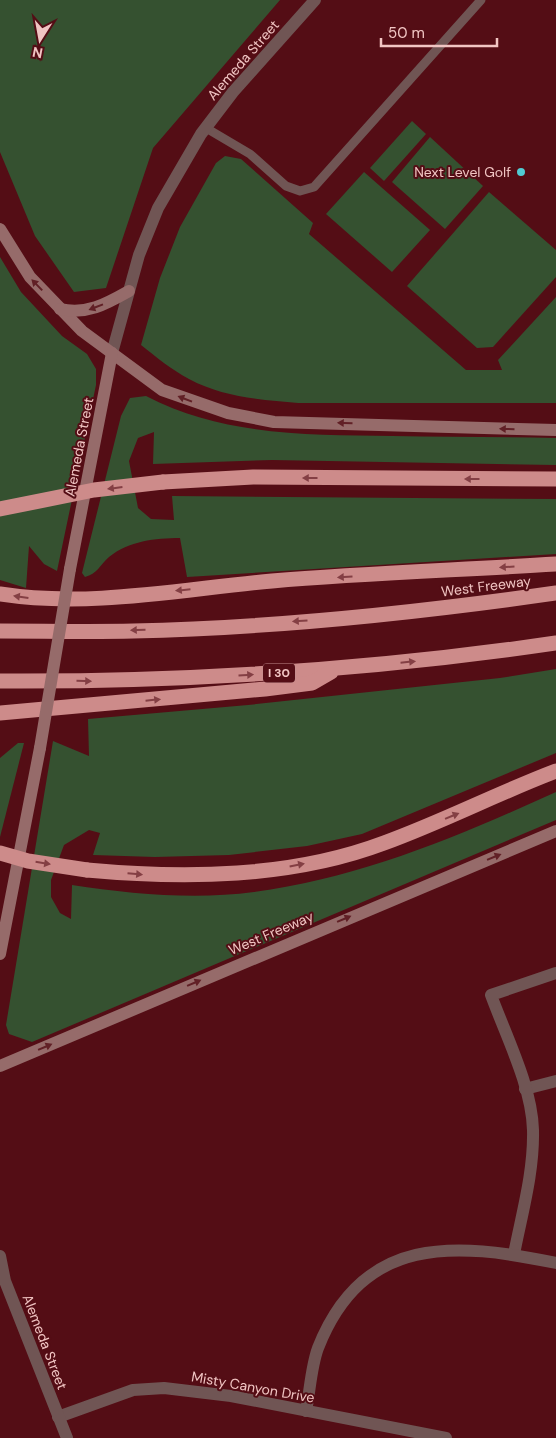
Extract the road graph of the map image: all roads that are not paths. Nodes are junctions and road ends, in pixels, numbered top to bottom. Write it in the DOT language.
graph roads {
  1 [pos="315,0"];
  2 [pos="481,0"];
  3 [pos="206,128"];
  4 [pos="0,229"];
  5 [pos="129,290"];
  6 [pos="60,309"];
  7 [pos="112,353"];
  8 [pos="556,430"];
  9 [pos="556,480"];
  10 [pos="0,509"];
  11 [pos="556,564"];
  12 [pos="556,593"];
  13 [pos="0,594"];
  14 [pos="0,631"];
  15 [pos="556,643"];
  16 [pos="335,670"];
  17 [pos="0,681"];
  18 [pos="0,713"];
  19 [pos="556,771"];
  20 [pos="556,831"];
  21 [pos="0,853"];
  22 [pos="0,954"];
  23 [pos="556,973"];
  24 [pos="0,1066"];
  25 [pos="556,1081"];
  26 [pos="526,1089"];
  27 [pos="514,1254"];
  28 [pos="0,1256"];
  29 [pos="556,1263"];
  30 [pos="306,1411"];
  31 [pos="58,1417"];
  32 [pos="67,1438"];
  33 [pos="446,1438"];
  1 -- 3 [label="street, Alemeda Street"];
  2 -- 3 [label="lane"];
  3 -- 5 [label="street, Alemeda Street"];
  6 -- 4 [label="main road, one-way"];
  5 -- 6 [label="main road, one-way"];
  5 -- 7 [label="street, Alemeda Street"];
  6 -- 7 [label="main road"];
  8 -- 7 [label="main road, one-way"];
  7 -- 22 [label="main road, Alemeda Street, bridge"];
  9 -- 10 [label="highway, one-way, bridge"];
  11 -- 13 [label="highway, one-way"];
  12 -- 14 [label="highway, West Freeway, one-way"];
  16 -- 15 [label="highway, I 30, one-way"];
  17 -- 16 [label="highway, I 30, one-way"];
  18 -- 16 [label="highway, one-way"];
  21 -- 19 [label="highway, one-way, bridge"];
  24 -- 20 [label="main road, West Freeway, one-way"];
  23 -- 26 [label="street"];
  25 -- 26 [label="street"];
  26 -- 27 [label="street"];
  27 -- 29 [label="street"];
  27 -- 30 [label="street"];
  28 -- 31 [label="street, Alemeda Street"];
  30 -- 31 [label="street, Misty Canyon Drive"];
  30 -- 33 [label="street, Misty Canyon Drive"];
  31 -- 32 [label="street, Alemeda Street"];
}
